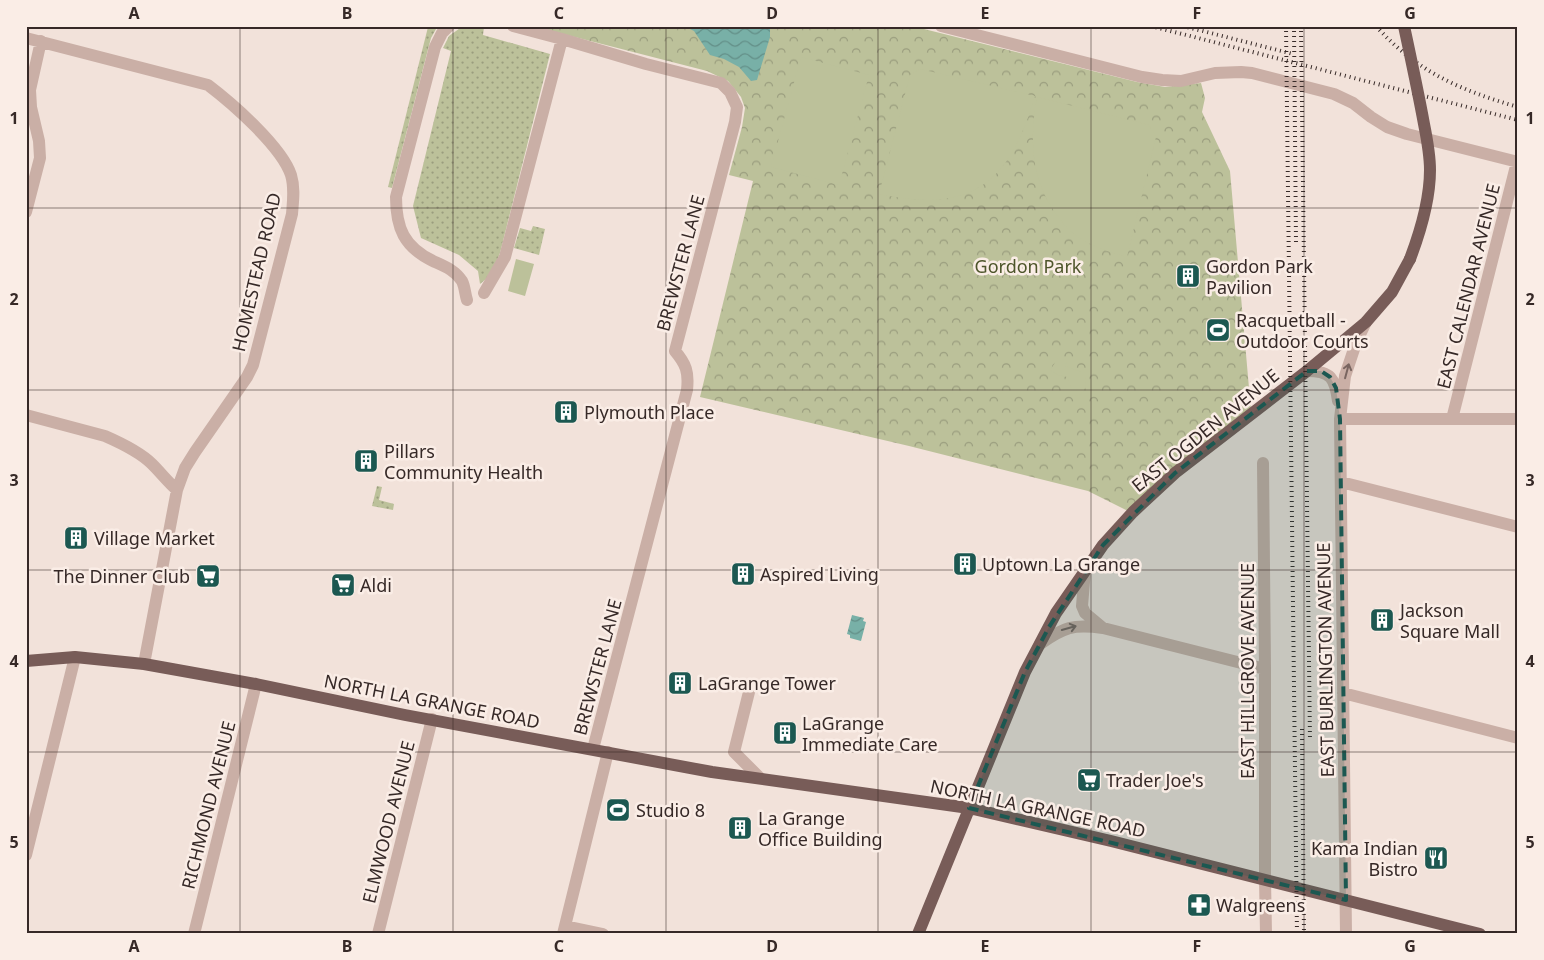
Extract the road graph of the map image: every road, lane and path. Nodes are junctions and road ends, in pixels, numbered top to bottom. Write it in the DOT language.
graph roads {
  1 [pos="449,26"];
  2 [pos="513,26"];
  3 [pos="941,26"];
  4 [pos="1404,26"];
  5 [pos="26,38"];
  6 [pos="562,39"];
  7 [pos="41,42"];
  8 [pos="1518,162"];
  9 [pos="26,212"];
  10 [pos="484,293"];
  11 [pos="466,300"];
  12 [pos="1366,322"];
  13 [pos="1306,371"];
  14 [pos="26,415"];
  15 [pos="1340,419"];
  16 [pos="1452,419"];
  17 [pos="1518,419"];
  18 [pos="1262,463"];
  19 [pos="1341,482"];
  20 [pos="177,490"];
  21 [pos="1518,527"];
  22 [pos="1085,570"];
  23 [pos="1103,628"];
  24 [pos="1040,644"];
  25 [pos="70,657"];
  26 [pos="26,661"];
  27 [pos="144,664"];
  28 [pos="1265,668"];
  29 [pos="256,684"];
  30 [pos="750,688"];
  31 [pos="1343,693"];
  32 [pos="432,719"];
  33 [pos="1518,738"];
  34 [pos="593,749"];
  35 [pos="608,752"];
  36 [pos="766,779"];
  37 [pos="969,808"];
  38 [pos="26,855"];
  39 [pos="1265,879"];
  40 [pos="1346,900"];
  41 [pos="564,930"];
  42 [pos="194,934"];
  43 [pos="378,934"];
  44 [pos="602,934"];
  45 [pos="918,934"];
  46 [pos="1266,934"];
  47 [pos="1346,934"];
  48 [pos="1480,934"];
  1 -- 11 [label="street"];
  2 -- 6 [label="street, BREWSTER LANE"];
  3 -- 8 [label="street"];
  4 -- 12 [label="main road, EAST OGDEN AVENUE, bridge"];
  5 -- 7 [label="street, HOMESTEAD ROAD"];
  6 -- 10 [label="street"];
  6 -- 34 [label="street, BREWSTER LANE"];
  7 -- 9 [label="street"];
  7 -- 20 [label="street, HOMESTEAD ROAD"];
  8 -- 16 [label="street, EAST CALENDAR AVENUE"];
  12 -- 13 [label="main road, EAST OGDEN AVENUE"];
  15 -- 12 [label="street, EAST BURLINGTON AVENUE, one-way"];
  13 -- 15 [label="street, EAST BURLINGTON AVENUE"];
  13 -- 22 [label="main road, EAST OGDEN AVENUE"];
  14 -- 20 [label="street"];
  15 -- 16 [label="street"];
  15 -- 19 [label="street, EAST BURLINGTON AVENUE"];
  16 -- 17 [label="street"];
  18 -- 28 [label="street, EAST HILLGROVE AVENUE"];
  19 -- 21 [label="street"];
  19 -- 31 [label="street, EAST BURLINGTON AVENUE"];
  20 -- 27 [label="street, HOMESTEAD ROAD"];
  22 -- 23 [label="street"];
  22 -- 24 [label="main road, EAST OGDEN AVENUE"];
  24 -- 23 [label="street, one-way"];
  23 -- 28 [label="street"];
  24 -- 37 [label="main road, EAST OGDEN AVENUE"];
  25 -- 26 [label="main road"];
  25 -- 27 [label="main road, NORTH LA GRANGE ROAD"];
  25 -- 38 [label="street"];
  27 -- 29 [label="main road, NORTH LA GRANGE ROAD"];
  28 -- 39 [label="street, EAST HILLGROVE AVENUE"];
  29 -- 32 [label="main road, NORTH LA GRANGE ROAD"];
  29 -- 42 [label="street, RICHMOND AVENUE"];
  30 -- 36 [label="street"];
  31 -- 33 [label="street"];
  31 -- 40 [label="street, EAST BURLINGTON AVENUE"];
  32 -- 34 [label="main road, NORTH LA GRANGE ROAD"];
  32 -- 43 [label="street, ELMWOOD AVENUE"];
  34 -- 35 [label="main road, NORTH LA GRANGE ROAD"];
  35 -- 36 [label="main road, NORTH LA GRANGE ROAD"];
  35 -- 41 [label="street"];
  36 -- 37 [label="main road, NORTH LA GRANGE ROAD"];
  37 -- 39 [label="main road, NORTH LA GRANGE ROAD"];
  37 -- 45 [label="main road, EAST OGDEN AVENUE"];
  39 -- 40 [label="main road, NORTH LA GRANGE ROAD"];
  39 -- 46 [label="street, EAST HILLGROVE AVENUE"];
  40 -- 47 [label="street, EAST BURLINGTON AVENUE"];
  40 -- 48 [label="main road, NORTH LA GRANGE ROAD"];
  41 -- 44 [label="street"];
}
